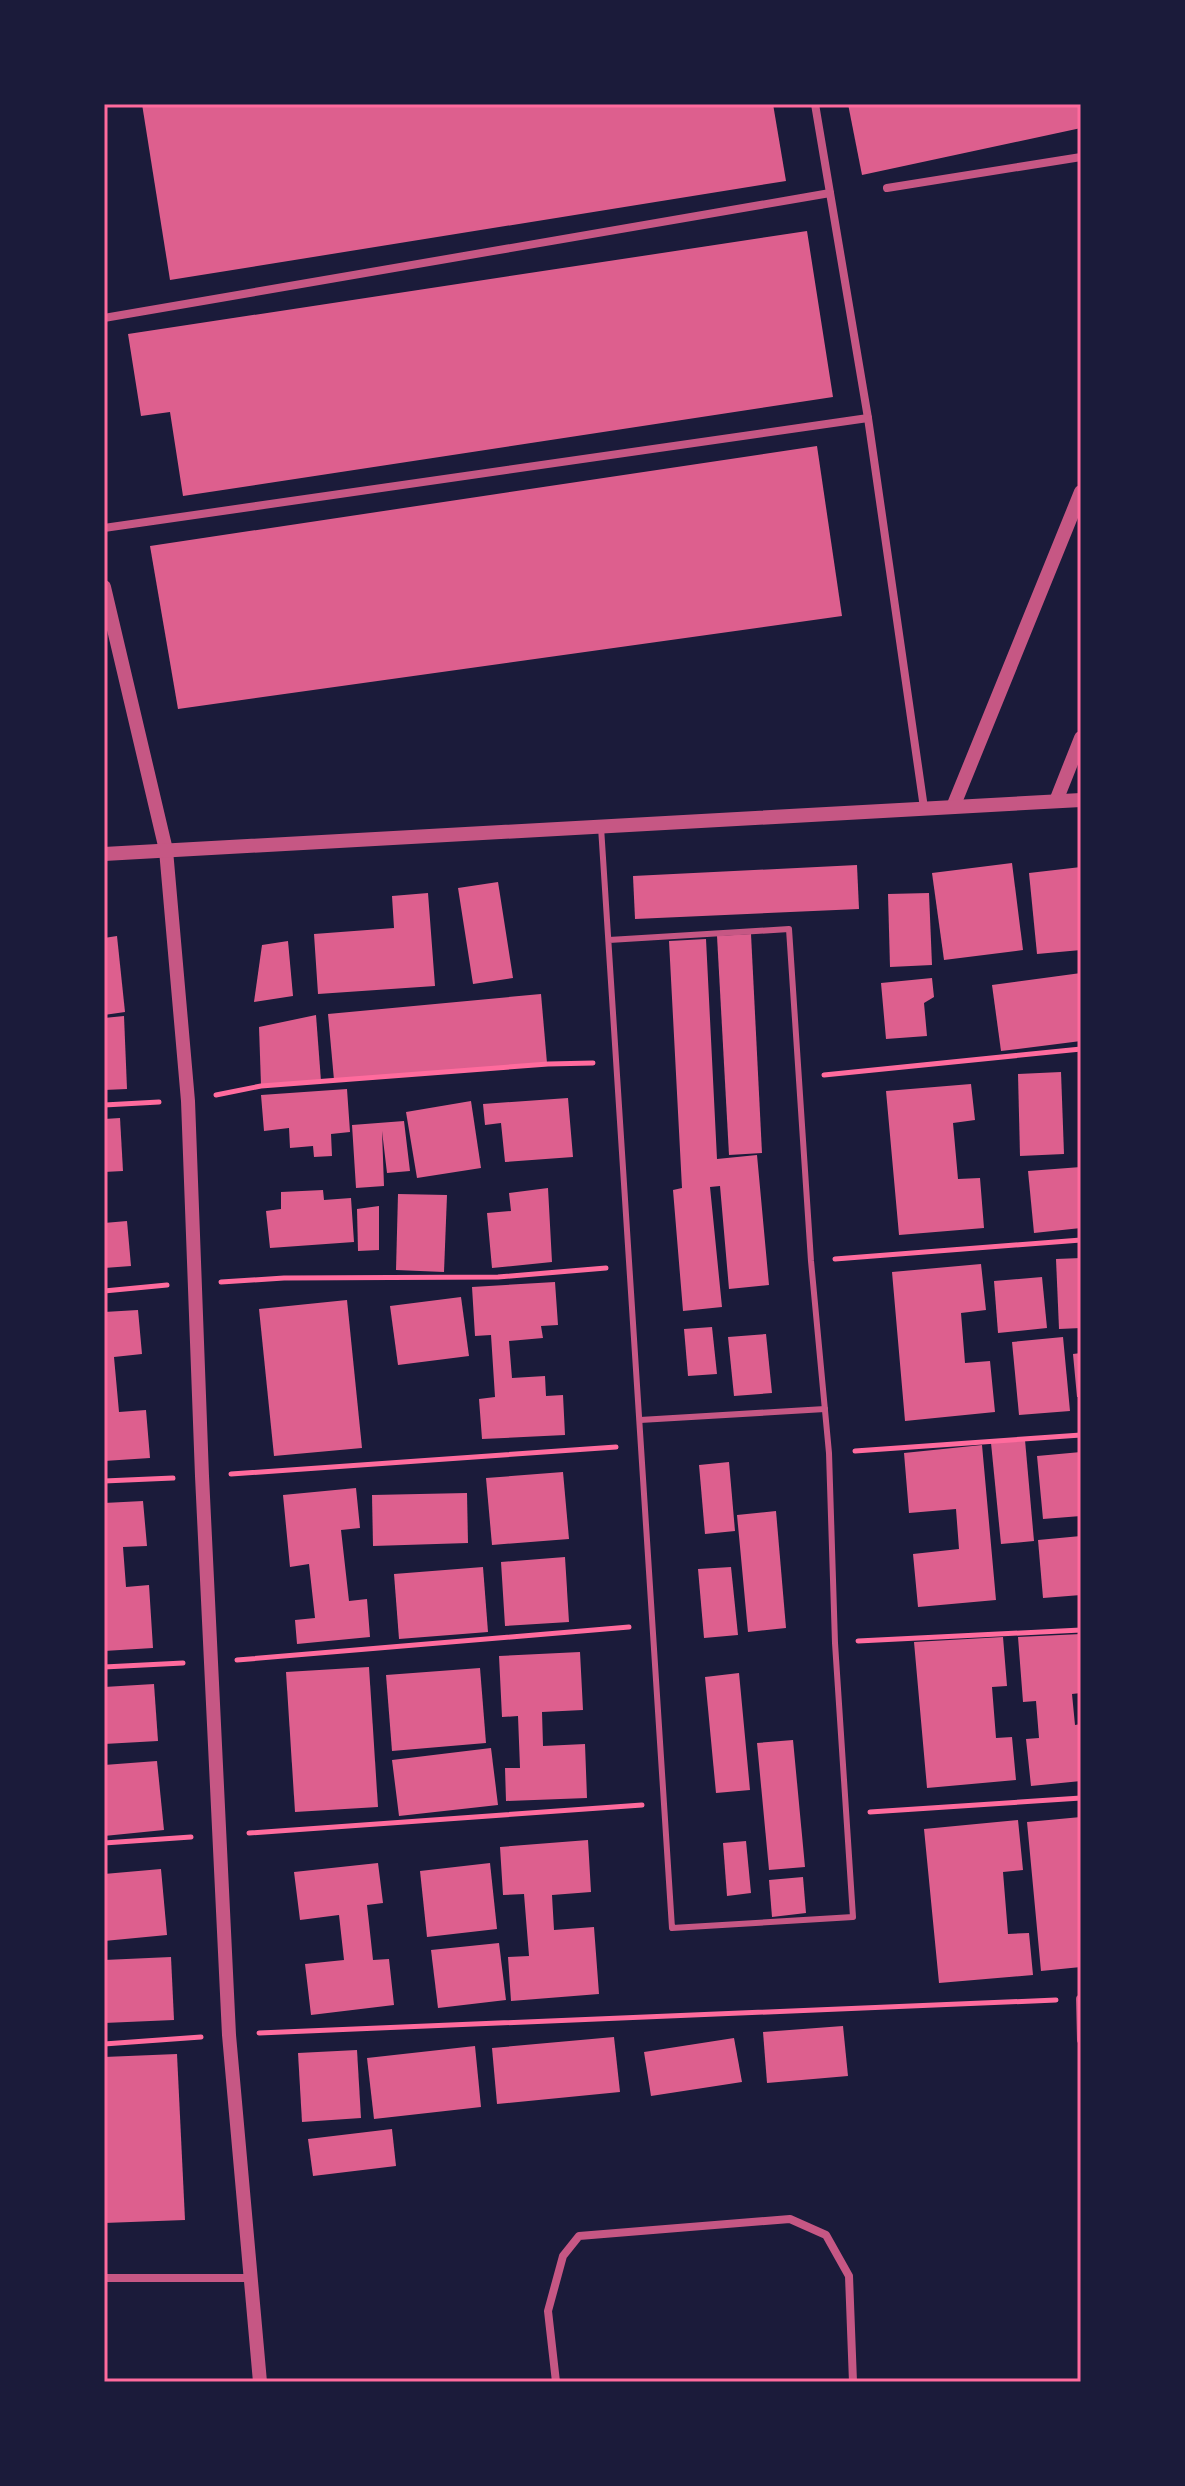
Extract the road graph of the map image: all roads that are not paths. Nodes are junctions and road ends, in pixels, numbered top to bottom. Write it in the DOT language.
graph roads {
  1 [pos="815,104"];
  2 [pos="1081,157"];
  3 [pos="887,188"];
  4 [pos="830,193"];
  5 [pos="104,318"];
  6 [pos="868,418"];
  7 [pos="1081,492"];
  8 [pos="104,528"];
  9 [pos="104,587"];
  10 [pos="1081,738"];
  11 [pos="1081,800"];
  12 [pos="1056,801"];
  13 [pos="953,807"];
  14 [pos="924,808"];
  15 [pos="601,827"];
  16 [pos="166,850"];
  17 [pos="104,854"];
  18 [pos="609,940"];
  19 [pos="825,1409"];
  20 [pos="640,1420"];
  21 [pos="1080,1999"];
  22 [pos="1081,2040"];
  23 [pos="104,2278"];
  24 [pos="250,2278"];
  25 [pos="260,2382"];
  26 [pos="556,2382"];
  27 [pos="853,2382"];
  1 -- 4 [label="street"];
  2 -- 3 [label="street"];
  4 -- 5 [label="street"];
  4 -- 6 [label="street"];
  6 -- 8 [label="street"];
  6 -- 14 [label="street"];
  7 -- 13 [label="street"];
  9 -- 16 [label="street"];
  10 -- 12 [label="street"];
  11 -- 12 [label="street"];
  12 -- 13 [label="street"];
  13 -- 14 [label="street"];
  14 -- 15 [label="street"];
  15 -- 16 [label="street"];
  15 -- 18 [label="lane"];
  16 -- 17 [label="street"];
  16 -- 24 [label="street"];
  18 -- 19 [label="lane"];
  18 -- 20 [label="lane"];
  19 -- 20 [label="lane"];
  19 -- 20 [label="lane"];
  21 -- 22 [label="street"];
  23 -- 24 [label="street"];
  24 -- 25 [label="street"];
  26 -- 27 [label="street"];
}
